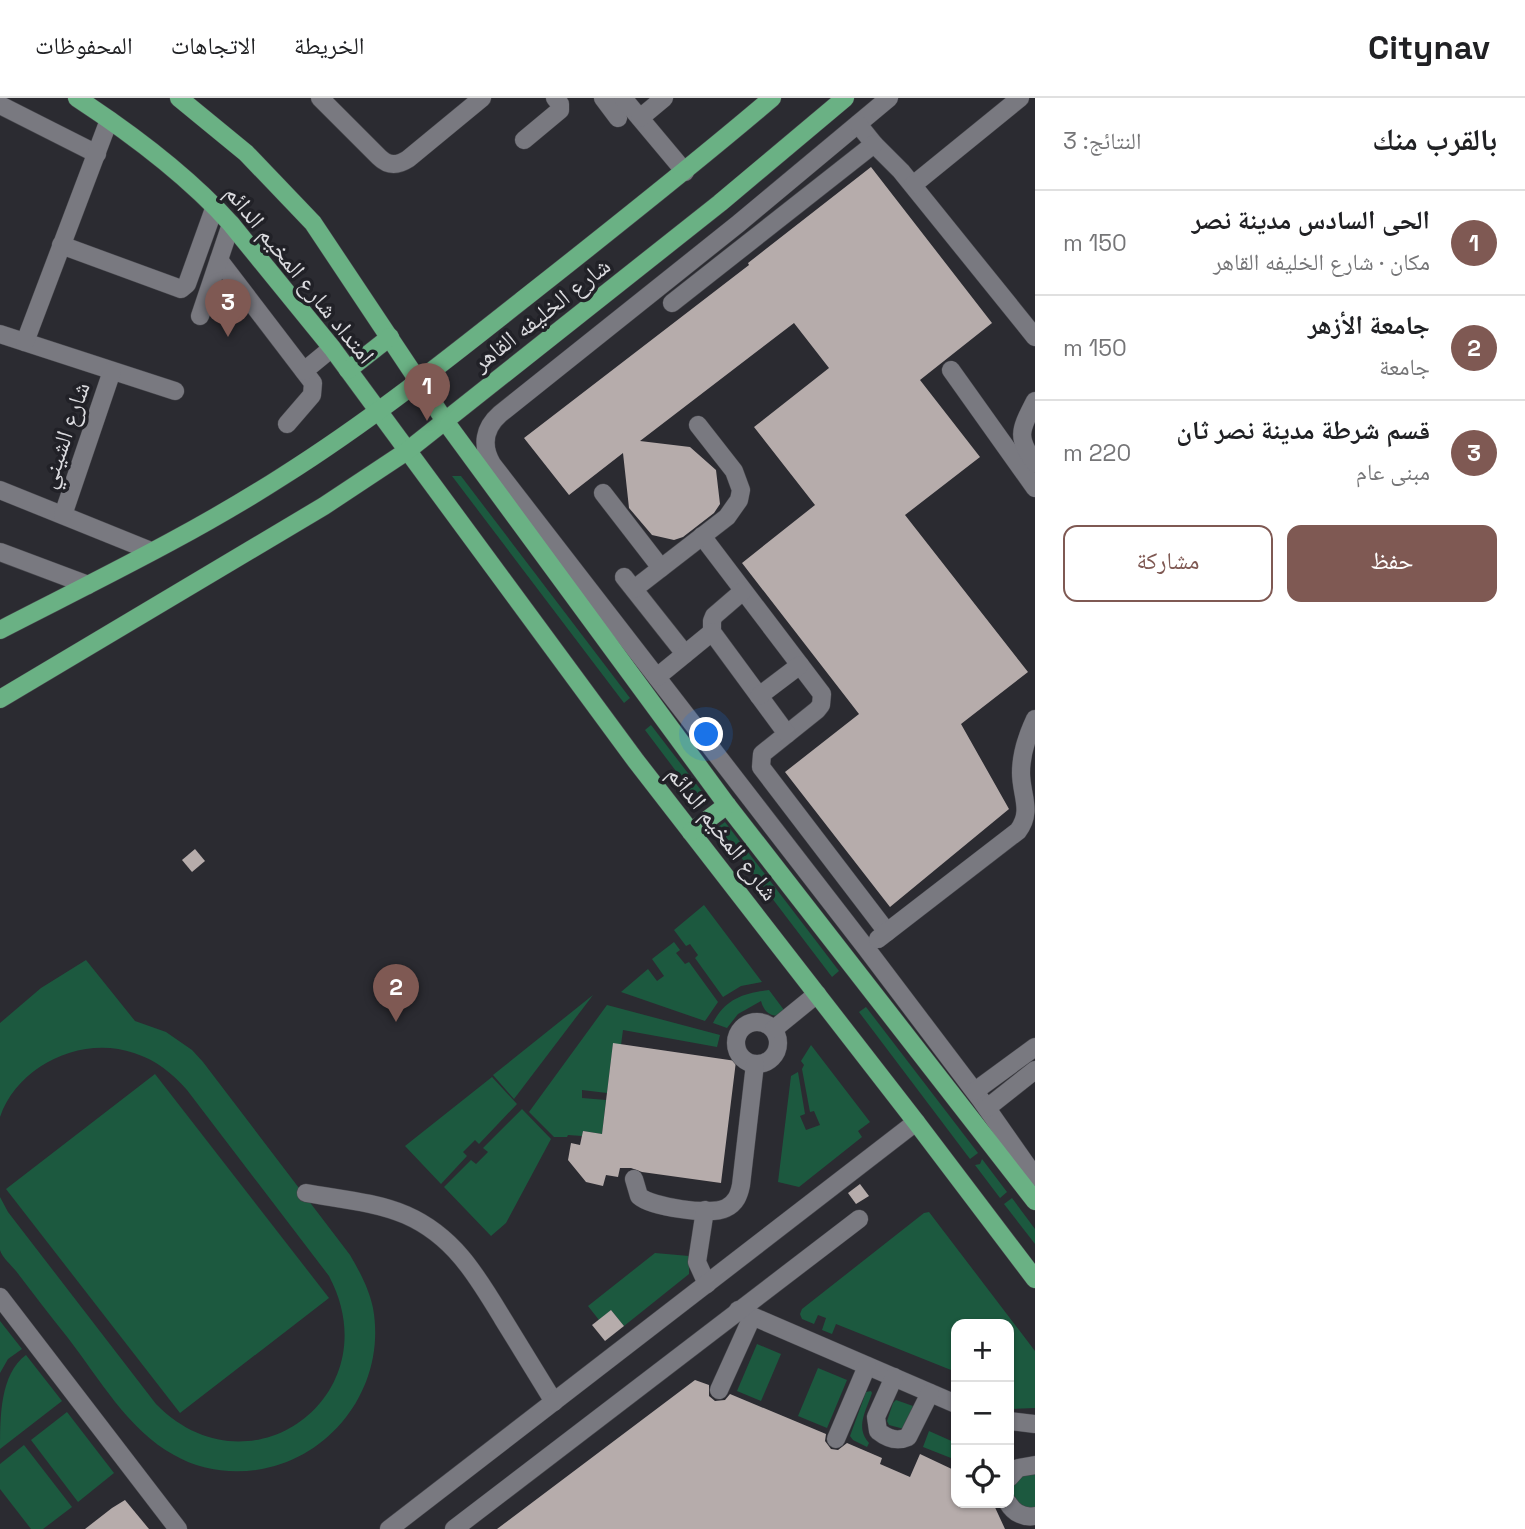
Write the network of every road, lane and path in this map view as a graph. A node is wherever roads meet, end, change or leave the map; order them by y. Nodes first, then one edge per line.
1 (77, 98) edge
2 (179, 98) edge
3 (320, 98) edge
4 (482, 98) edge
5 (555, 98) edge
6 (603, 98) edge
7 (623, 98) edge
8 (664, 98) edge
9 (772, 98) edge
10 (845, 98) edge
11 (889, 98) edge
12 (1020, 98) edge
13 (0, 105) edge
14 (618, 118) dead end
15 (640, 118) junction
16 (109, 120) junction
17 (858, 124) junction
18 (524, 140) dead end
19 (874, 144) junction
20 (97, 154) junction
21 (685, 172) junction
22 (913, 185) junction
23 (720, 203) junction
24 (215, 206) junction
25 (231, 224) junction
26 (738, 224) junction
27 (61, 245) junction
28 (219, 260) junction
29 (672, 303) dead end
30 (200, 316) dead end
31 (390, 337) junction
32 (1035, 337) edge
33 (1, 338) edge
34 (25, 342) junction
35 (332, 348) junction
36 (348, 370) junction
37 (951, 370) dead end
38 (112, 371) junction
39 (304, 371) junction
40 (418, 382) junction
41 (175, 391) dead end
42 (1035, 401) edge
43 (378, 412) junction
44 (445, 421) junction
45 (287, 424) dead end
46 (698, 425) dead end
47 (1016, 450) junction
48 (407, 451) junction
49 (1035, 463) edge
50 (1035, 488) edge
51 (0, 490) edge
52 (603, 493) dead end
53 (63, 515) junction
54 (702, 537) junction
55 (151, 551) junction
56 (0, 552) edge
57 (661, 568) junction
58 (88, 585) junction
59 (743, 591) junction
60 (0, 630) edge
61 (712, 632) junction
62 (685, 654) junction
63 (800, 665) junction
64 (657, 677) junction
65 (759, 696) junction
66 (1, 697) edge
67 (1035, 719) edge
68 (787, 734) junction
69 (766, 775) junction
70 (746, 791) junction
71 (727, 805) junction
72 (691, 832) junction
73 (887, 932) junction
74 (866, 948) junction
75 (817, 994) junction
76 (774, 1030) junction
77 (1035, 1046) edge
78 (755, 1064) junction
79 (1035, 1070) edge
80 (975, 1091) junction
81 (987, 1108) junction
82 (916, 1122) junction
83 (1035, 1177) edge
84 (634, 1179) dead end
85 (306, 1193) dead end
86 (1035, 1201) edge
87 (705, 1210) junction
88 (859, 1219) dead end
89 (1034, 1276) edge
90 (707, 1284) junction
91 (0, 1297) edge
92 (745, 1314) junction
93 (867, 1366) junction
94 (894, 1377) junction
95 (719, 1390) dead end
96 (930, 1393) junction
97 (554, 1402) junction
98 (951, 1402) edge
99 (1014, 1422) edge
100 (1035, 1424) edge
101 (835, 1439) dead end
102 (1035, 1465) edge
103 (1014, 1472) edge
104 (1012, 1508) edge
105 (1035, 1516) edge
106 (178, 1529) edge
107 (388, 1529) edge
108 (454, 1529) edge

1 - 16 main road, امتداد شارع المخيم الدائم
2 - 31 main road, امتداد شارع المخيم الدائم
3 - 4 street
5 - 18 street
6 - 14 street
7 - 15 street
8 - 15 street
9 - 21 main road, شارع الخليفه القاهر
10 - 23 main road, شارع الخليفه القاهر
11 - 17 street
12 - 22 street
13 - 20 street
15 - 21 street
16 - 20 street
16 - 24 main road, امتداد شارع المخيم الدائم
17 - 19 street
17 - 26 street
19 - 22 street
19 - 29 street
20 - 27 street
21 - 40 main road, شارع الخليفه القاهر
22 - 32 street
23 - 26 street
23 - 44 main road, شارع الخليفه القاهر
24 - 25 main road, امتداد شارع المخيم الدائم
24 - 27 street
25 - 28 street
25 - 35 main road, امتداد شارع المخيم الدائم
26 - 64 street
27 - 34 street
28 - 30 street
28 - 39 street
31 - 36 main road
31 - 40 main road, امتداد شارع المخيم الدائم
33 - 34 street, شارع الشيني
34 - 38 street, شارع الشيني
35 - 36 main road, امتداد شارع المخيم الدائم
35 - 39 street
36 - 43 main road, امتداد شارع المخيم الدائم
37 - 47 street
38 - 41 street, شارع الشيني
38 - 53 street, شارع الشيني
39 - 45 street
40 - 43 main road, شارع الخليفه القاهر
40 - 44 main road, شارع المخيم الدائم
42 - 47 street
43 - 48 main road, شارع المخيم الدائم
43 - 55 main road, شارع الخليفه القاهر
44 - 48 main road, شارع الخليفه القاهر
44 - 71 main road, شارع المخيم الدائم
46 - 54 street
47 - 49 street
47 - 50 street
48 - 66 main road, شارع الخليفه القاهر
48 - 72 main road, شارع المخيم الدائم
51 - 53 street
52 - 57 street
53 - 55 street
54 - 57 street
54 - 59 street
55 - 58 main road, شارع الخليفه القاهر
56 - 58 street
57 - 62 street
58 - 60 main road, شارع الخليفه القاهر
59 - 61 street
59 - 63 street
61 - 62 street
61 - 65 street
62 - 64 street
63 - 65 street
63 - 68 street
64 - 70 street
65 - 68 street
67 - 73 street
68 - 69 street
69 - 70 street
69 - 73 street
70 - 71 street
70 - 74 street
71 - 72 main road
71 - 86 main road, شارع المخيم الدائم
72 - 75 main road, شارع المخيم الدائم
73 - 74 street
74 - 80 street
75 - 76 street
75 - 82 main road, شارع المخيم الدائم
76 - 78 street
76 - 78 street
77 - 80 street
78 - 87 street
79 - 81 street
80 - 81 street
81 - 83 street
82 - 89 main road, شارع المخيم الدائم
82 - 90 street
84 - 87 street
85 - 97 street
87 - 90 street
88 - 92 street
90 - 97 street
91 - 106 street
92 - 93 street
92 - 95 street
92 - 108 street
93 - 94 street
93 - 101 street
94 - 96 street
94 - 96 street
96 - 98 street
97 - 107 street
99 - 100 street
102 - 103 street
104 - 105 street

